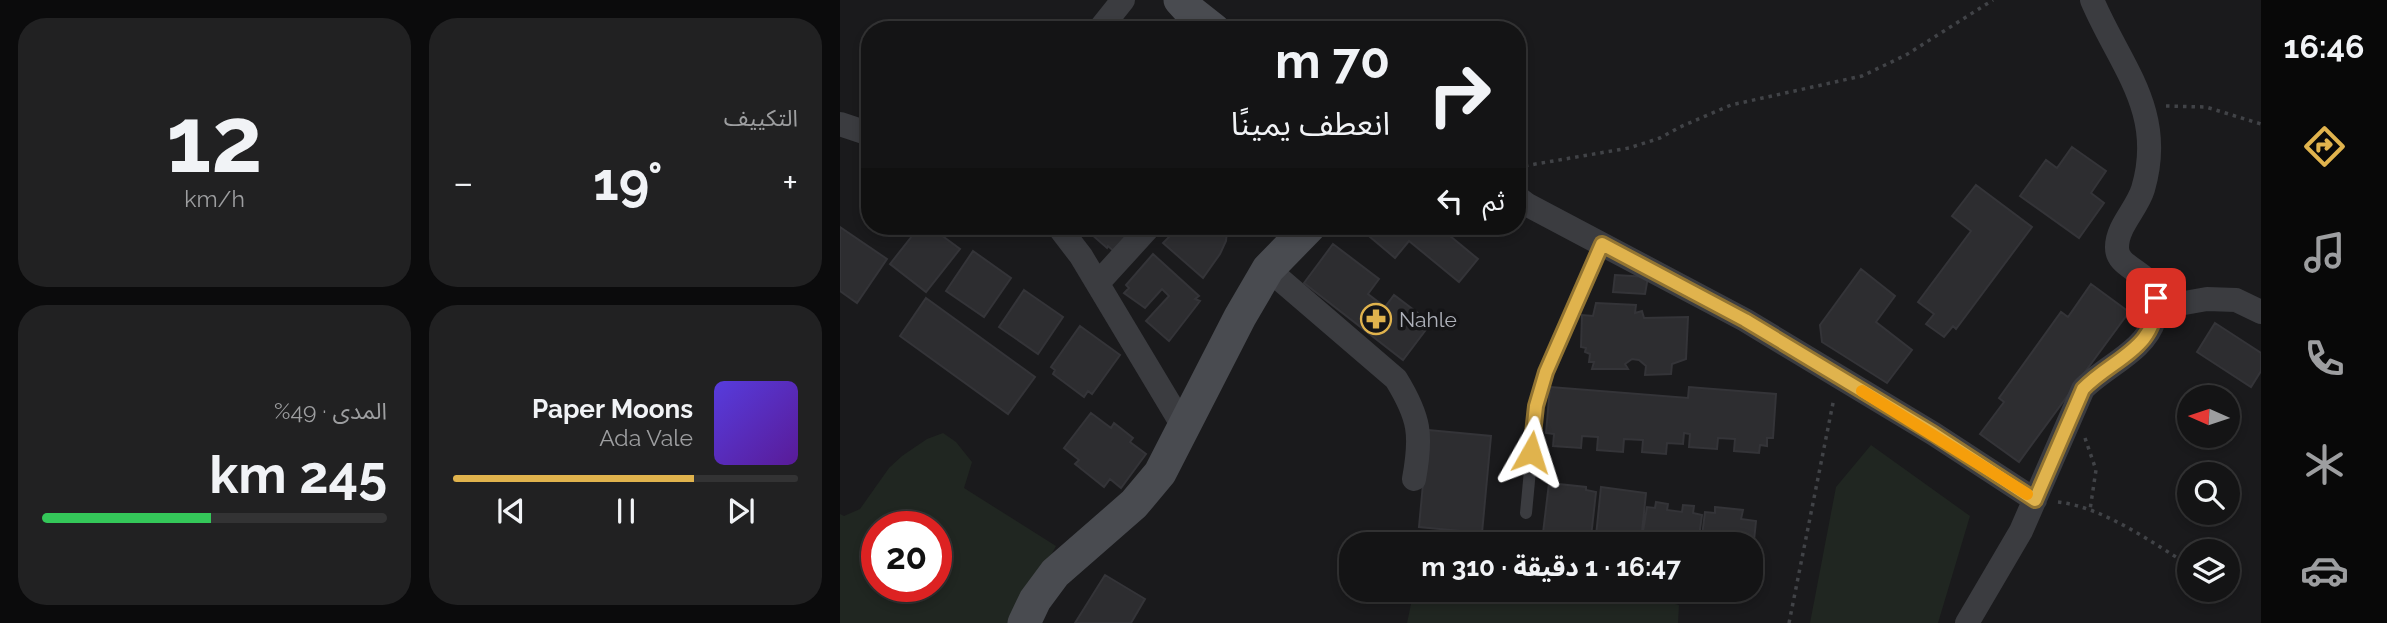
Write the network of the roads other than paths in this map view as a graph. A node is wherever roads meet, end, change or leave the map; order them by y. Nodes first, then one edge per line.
1 (1122, 0) edge
2 (1180, 0) edge
3 (2092, 0) edge
4 (1106, 21) edge
5 (1203, 21) edge
6 (840, 124) edge
7 (861, 131) edge
8 (1526, 202) edge
9 (1065, 235) edge
10 (1142, 235) edge
11 (1301, 235) edge
12 (1602, 244) junction
13 (1268, 269) junction
14 (1098, 283) junction
15 (2156, 308) junction
16 (2261, 312) edge
17 (1183, 426) junction
18 (1414, 480) dead end
19 (2035, 500) junction
20 (1526, 513) dead end
21 (1024, 623) edge
22 (1966, 623) edge

1 - 4 street
2 - 5 street
3 - 15 street
6 - 7 street
8 - 12 street
9 - 14 street
10 - 14 street
11 - 13 street
12 - 19 street
12 - 20 lane
13 - 17 street
13 - 18 street
14 - 17 street
15 - 16 street
15 - 19 street
17 - 21 street
19 - 22 street

